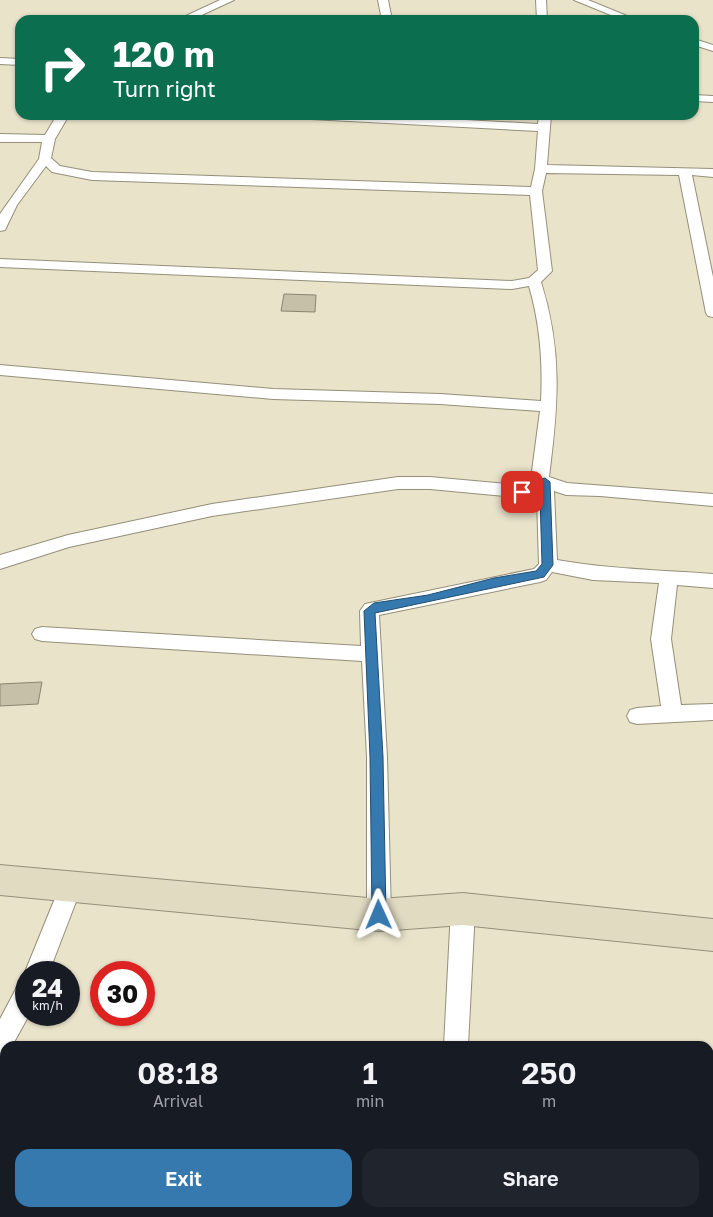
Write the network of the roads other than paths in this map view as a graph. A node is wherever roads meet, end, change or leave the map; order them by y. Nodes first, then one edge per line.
1 (229, 0) edge
2 (383, 0) edge
3 (541, 0) edge
4 (579, 0) edge
5 (606, 0) edge
6 (591, 5) junction
7 (194, 15) edge
8 (386, 15) edge
9 (542, 15) edge
10 (618, 15) edge
11 (699, 44) edge
12 (713, 48) edge
13 (0, 61) edge
14 (15, 62) edge
15 (699, 99) edge
16 (713, 100) edge
17 (60, 120) edge
18 (506, 120) edge
19 (545, 121) edge
20 (0, 138) edge
21 (49, 139) junction
22 (45, 159) junction
23 (541, 169) junction
24 (684, 171) junction
25 (713, 173) edge
26 (536, 191) junction
27 (0, 227) edge
28 (0, 263) edge
29 (534, 280) junction
30 (713, 313) edge
31 (0, 370) edge
32 (550, 406) junction
33 (541, 487) junction
34 (713, 500) edge
35 (0, 562) edge
36 (548, 565) junction
37 (669, 578) junction
38 (713, 581) edge
39 (42, 634) dead end
40 (370, 654) junction
41 (713, 712) edge
42 (672, 714) junction
43 (637, 716) dead end
44 (0, 880) edge
45 (71, 886) junction
46 (463, 909) junction
47 (379, 915) junction
48 (713, 935) edge
49 (41, 961) edge
50 (15, 1016) edge
51 (2, 1041) edge
52 (456, 1041) edge

1 - 7 street
2 - 8 street
3 - 9 street
4 - 6 street
5 - 6 street
6 - 10 street
11 - 12 street
13 - 14 street
15 - 16 street
17 - 21 street
18 - 19 street
19 - 23 street
20 - 21 street
21 - 22 street
22 - 26 street
22 - 27 street
23 - 24 street
23 - 26 street
24 - 25 street
24 - 30 street
26 - 29 street
28 - 29 street
29 - 32 street
31 - 32 street
32 - 33 street
33 - 34 street
33 - 35 street
33 - 36 street
36 - 37 street
36 - 40 street
37 - 38 street
37 - 42 street
39 - 40 street
40 - 47 street
41 - 42 street
42 - 43 street
44 - 45 main road
45 - 47 main road
45 - 49 street
46 - 47 main road
46 - 48 main road
46 - 52 street
50 - 51 street

